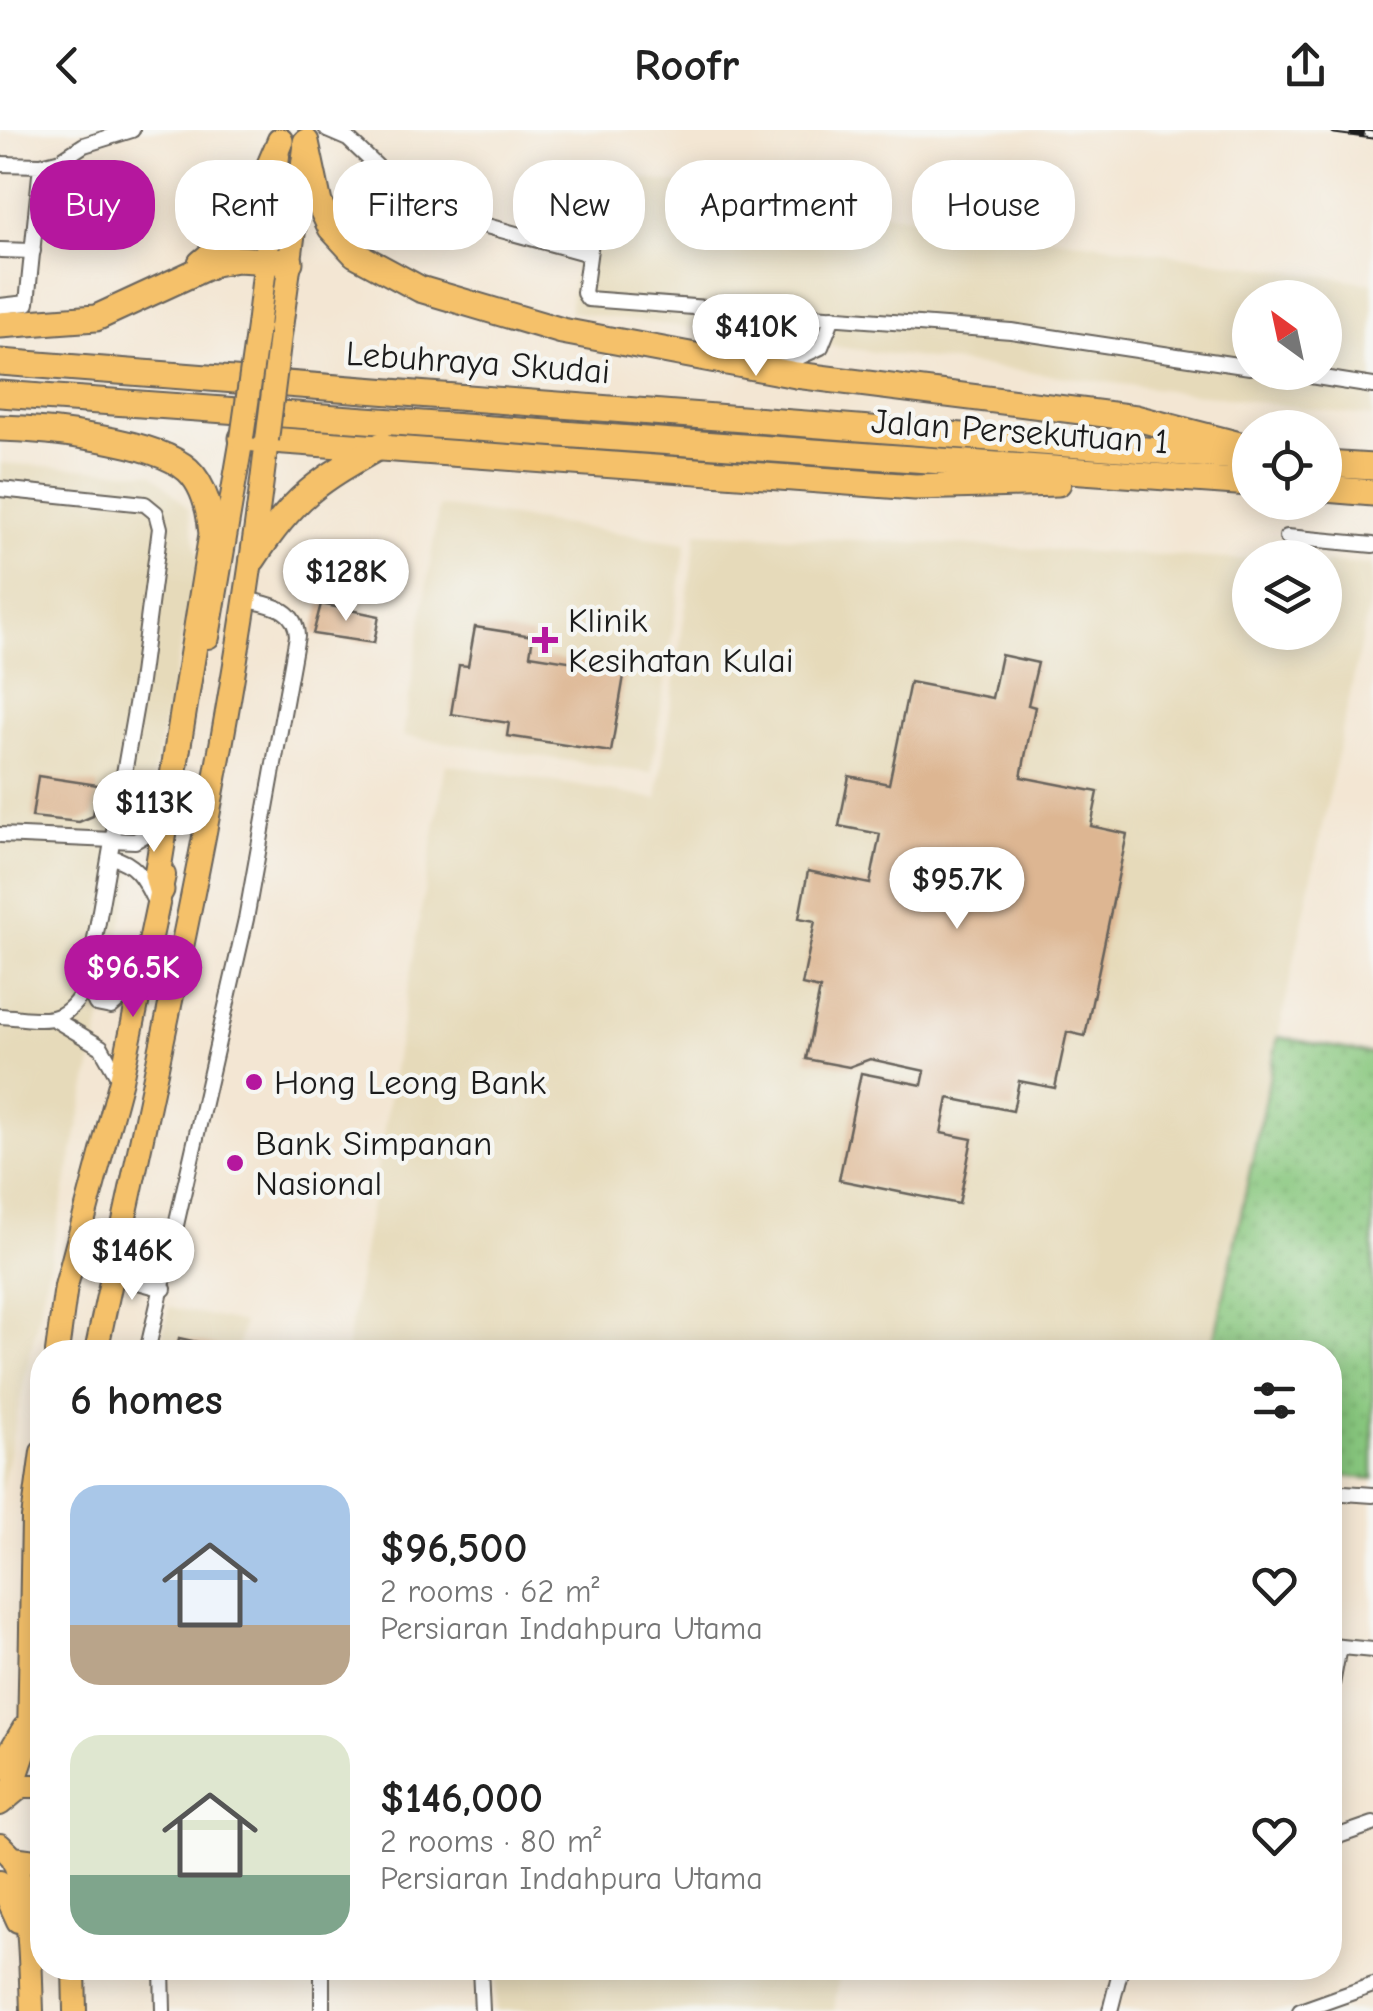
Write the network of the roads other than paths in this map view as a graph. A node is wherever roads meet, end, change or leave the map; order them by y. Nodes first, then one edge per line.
1 (132, 130) edge
2 (300, 135) edge
3 (61, 160) edge
4 (0, 164) edge
5 (30, 165) edge
6 (0, 250) edge
7 (30, 250) edge
8 (33, 250) edge
9 (590, 250) edge
10 (589, 254) junction
11 (277, 260) junction
12 (176, 281) junction
13 (0, 306) edge
14 (834, 317) junction
15 (0, 325) edge
16 (633, 343) junction
17 (0, 362) edge
18 (1232, 364) edge
19 (1342, 381) edge
20 (1373, 386) edge
21 (0, 394) edge
22 (0, 428) edge
23 (255, 439) junction
24 (1232, 443) edge
25 (382, 445) junction
26 (1232, 457) edge
27 (1342, 465) edge
28 (1373, 467) edge
29 (1198, 479) junction
30 (1232, 482) edge
31 (0, 490) edge
32 (1342, 490) edge
33 (1373, 493) edge
34 (1287, 536) dead end
35 (1373, 545) edge
36 (253, 558) junction
37 (245, 599) junction
38 (165, 815) junction
39 (0, 835) edge
40 (112, 850) junction
41 (160, 899) junction
42 (144, 978) junction
43 (86, 985) junction
44 (0, 1016) edge
45 (54, 1019) junction
46 (120, 1080) junction
47 (112, 1275) junction
48 (164, 1288) junction
49 (59, 1340) edge
50 (98, 1340) edge
51 (150, 1340) edge
52 (1342, 1493) edge
53 (1373, 1495) edge
54 (1342, 1647) edge
55 (1373, 1650) edge
56 (30, 1718) joint
57 (0, 1768) edge
58 (30, 1790) edge
59 (6, 1798) edge
60 (1373, 1824) edge
61 (1342, 1835) edge
62 (6, 1851) edge
63 (30, 1858) edge
64 (0, 1882) edge
65 (30, 1957) joint
66 (31, 1980) edge
67 (74, 1980) edge
68 (162, 1980) edge
69 (322, 1980) edge
70 (481, 1980) edge
71 (1118, 1980) edge
72 (1373, 1985) edge
73 (32, 2011) edge
74 (75, 2011) edge
75 (163, 2011) edge
76 (322, 2011) edge
77 (482, 2011) edge
78 (1110, 2011) edge
79 (1300, 2011) edge

1 - 3 street
2 - 10 street
2 - 11 main road
2 - 12 highway
2 - 16 highway
4 - 5 street
6 - 7 street
8 - 13 street
9 - 10 street
10 - 14 street
11 - 12 highway
11 - 23 main road, bridge
12 - 15 highway
14 - 16 street
14 - 18 street
16 - 24 highway
17 - 26 highway, Lebuhraya Skudai
19 - 20 street
21 - 29 highway, Jalan Persekutuan 1
22 - 38 highway
23 - 25 highway
23 - 36 main road
23 - 41 main road
25 - 29 highway
25 - 36 highway
27 - 28 highway
29 - 30 highway
31 - 40 street
32 - 33 highway
34 - 35 street
36 - 37 main road
37 - 47 main road
37 - 48 street
38 - 40 street
38 - 41 highway
39 - 40 street
40 - 41 street
40 - 43 street
41 - 42 main road
42 - 43 street
42 - 46 main road
43 - 45 street
44 - 45 street
45 - 46 street
46 - 49 main road
47 - 48 street
47 - 50 main road
48 - 51 street
52 - 53 street
54 - 55 street
56 - 57 main road
56 - 59 main road
58 - 59 main road
60 - 61 street
62 - 63 main road
62 - 65 main road
64 - 65 main road
66 - 73 main road
67 - 74 main road
68 - 75 street
69 - 76 street
70 - 77 street
71 - 78 street
72 - 79 street

